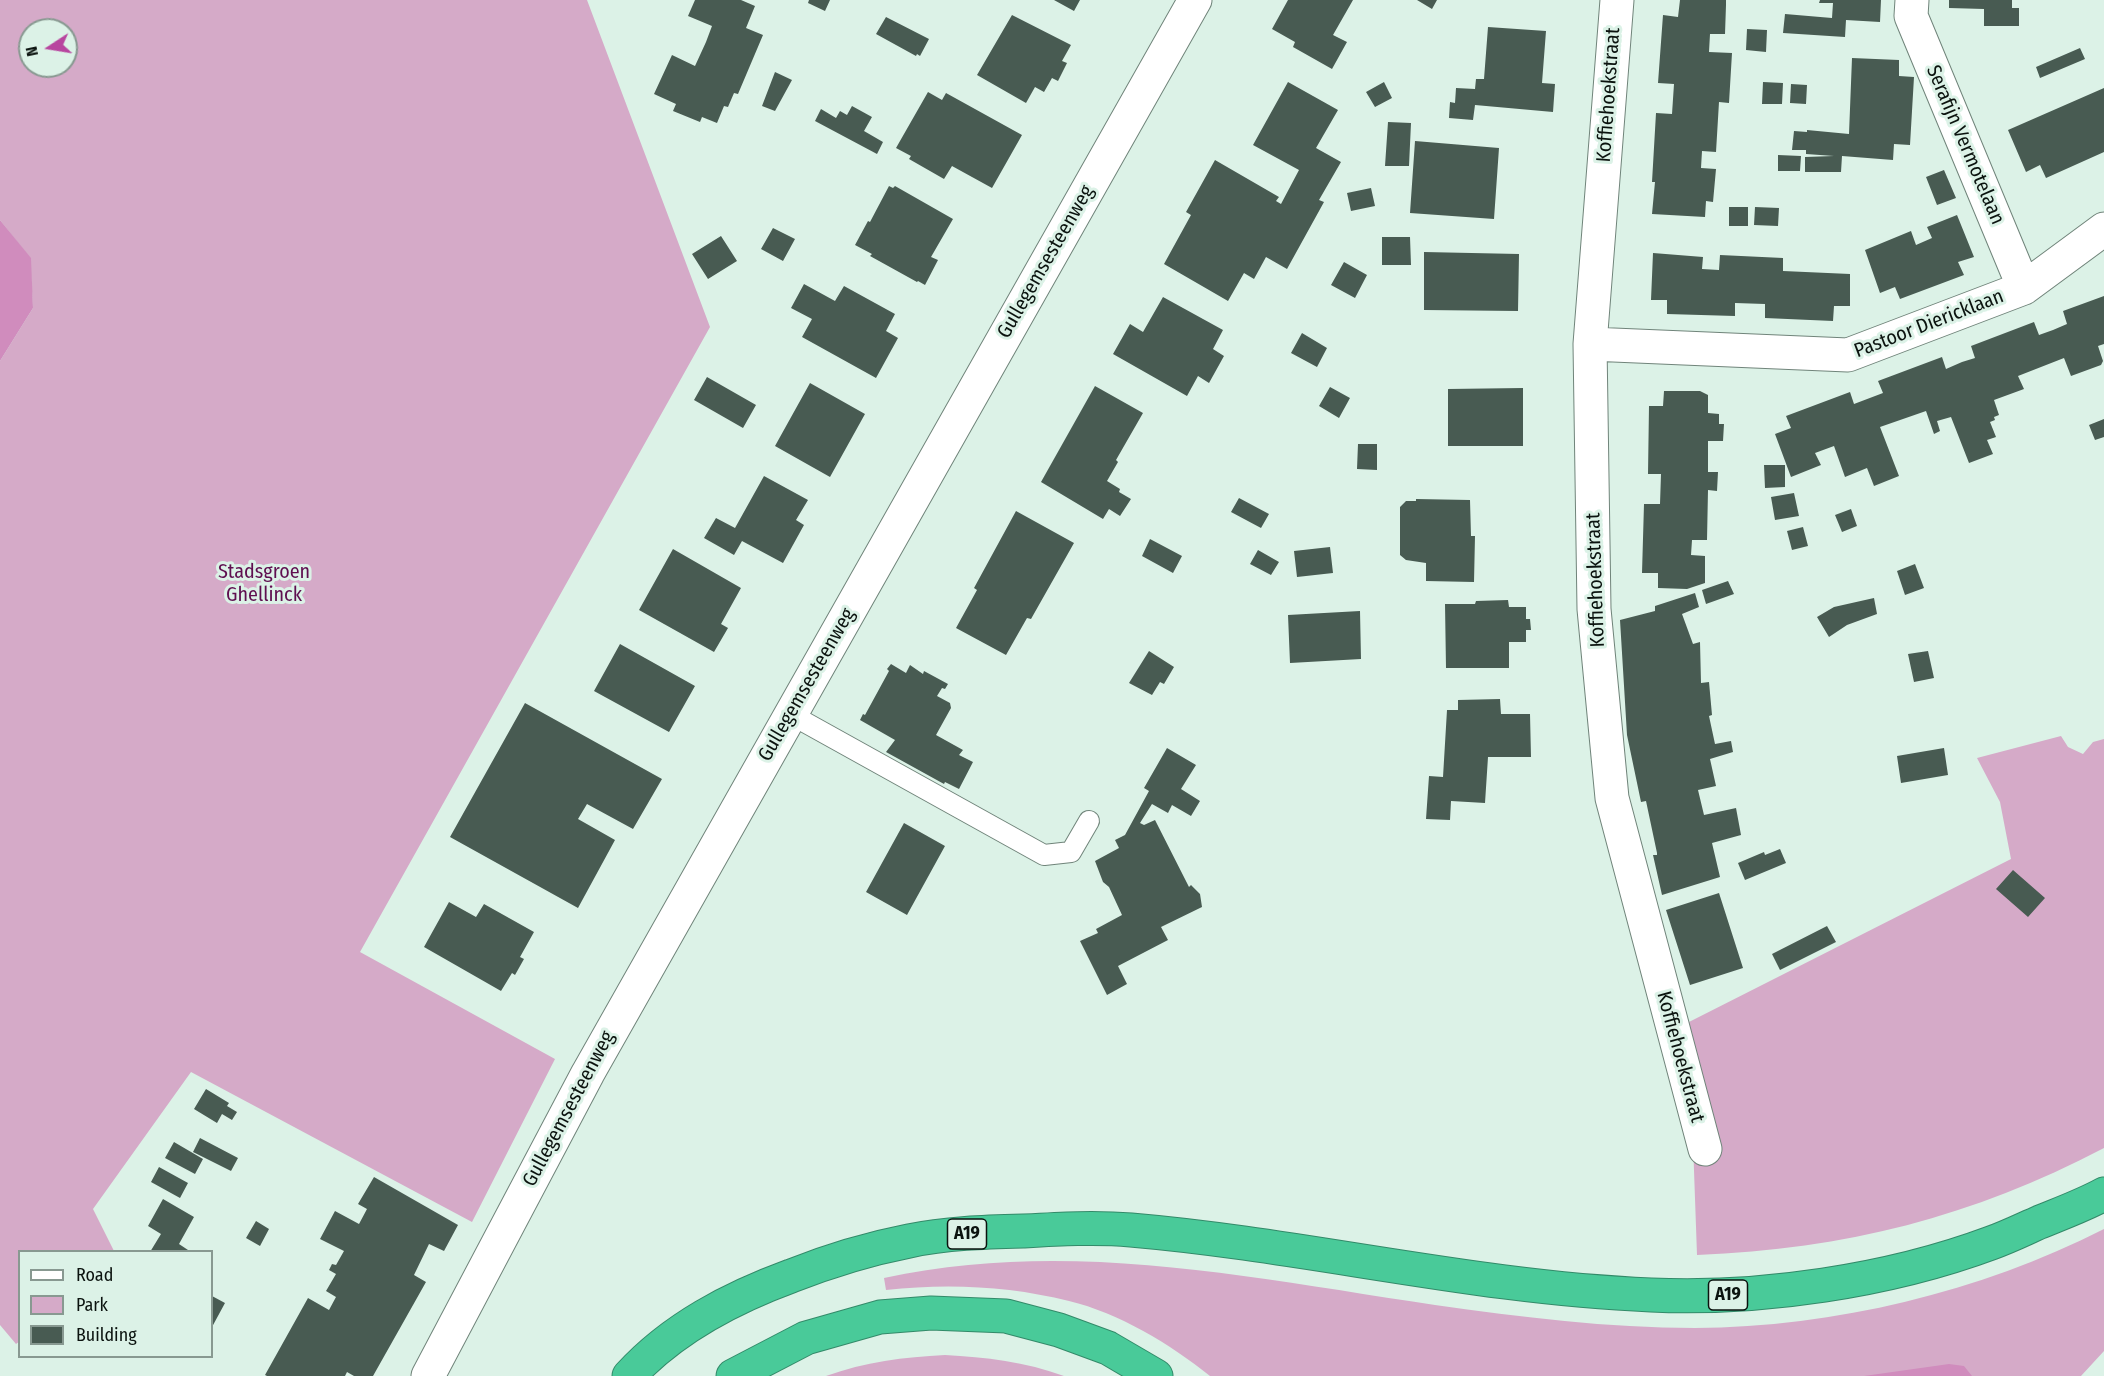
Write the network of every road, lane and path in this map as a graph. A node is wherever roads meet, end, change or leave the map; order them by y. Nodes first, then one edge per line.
1 (1195, 0) edge
2 (1617, 0) edge
3 (1912, 0) edge
4 (2104, 229) edge
5 (2024, 288) junction
6 (1590, 344) junction
7 (790, 714) junction
8 (1089, 821) dead end
9 (1705, 1149) dead end
10 (2104, 1194) edge
11 (428, 1376) edge
12 (629, 1376) edge
13 (733, 1376) edge
14 (1156, 1376) edge

1 - 7 street, Gullegemsesteenweg
2 - 6 street, Koffiehoekstraat
3 - 5 street, Serafijn Vermotelaan
4 - 5 street, Pastoor Diericklaan
5 - 6 street, Pastoor Diericklaan
6 - 9 street, Koffiehoekstraat
7 - 8 lane
7 - 11 street, Gullegemsesteenweg
10 - 12 highway, A19
13 - 14 highway

